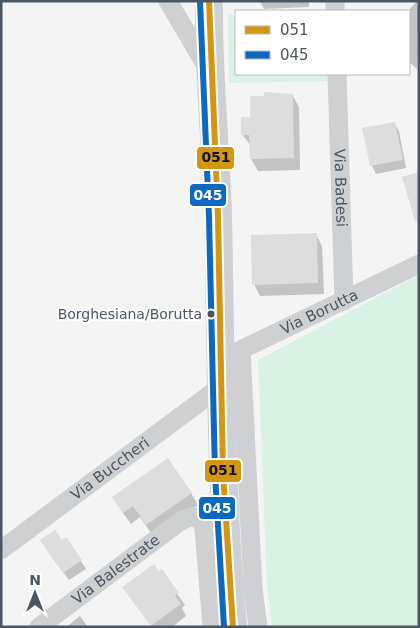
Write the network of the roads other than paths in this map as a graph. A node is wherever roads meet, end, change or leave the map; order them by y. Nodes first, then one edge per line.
1 (168, 1) edge
2 (209, 1) edge
3 (212, 75) junction
4 (337, 75) edge
5 (419, 264) edge
6 (344, 301) junction
7 (230, 355) junction
8 (220, 388) junction
9 (1, 550) edge
10 (39, 627) edge
11 (212, 627) edge
12 (233, 627) edge
13 (258, 627) edge

1 - 3 street
2 - 3 street
3 - 7 street
4 - 6 street, Via Badesi
5 - 6 street, Via Borutta
6 - 7 street, Via Borutta
7 - 8 street
7 - 13 street
8 - 9 street, Via Buccheri
8 - 12 street
10 - 11 street, Via Balestrate

